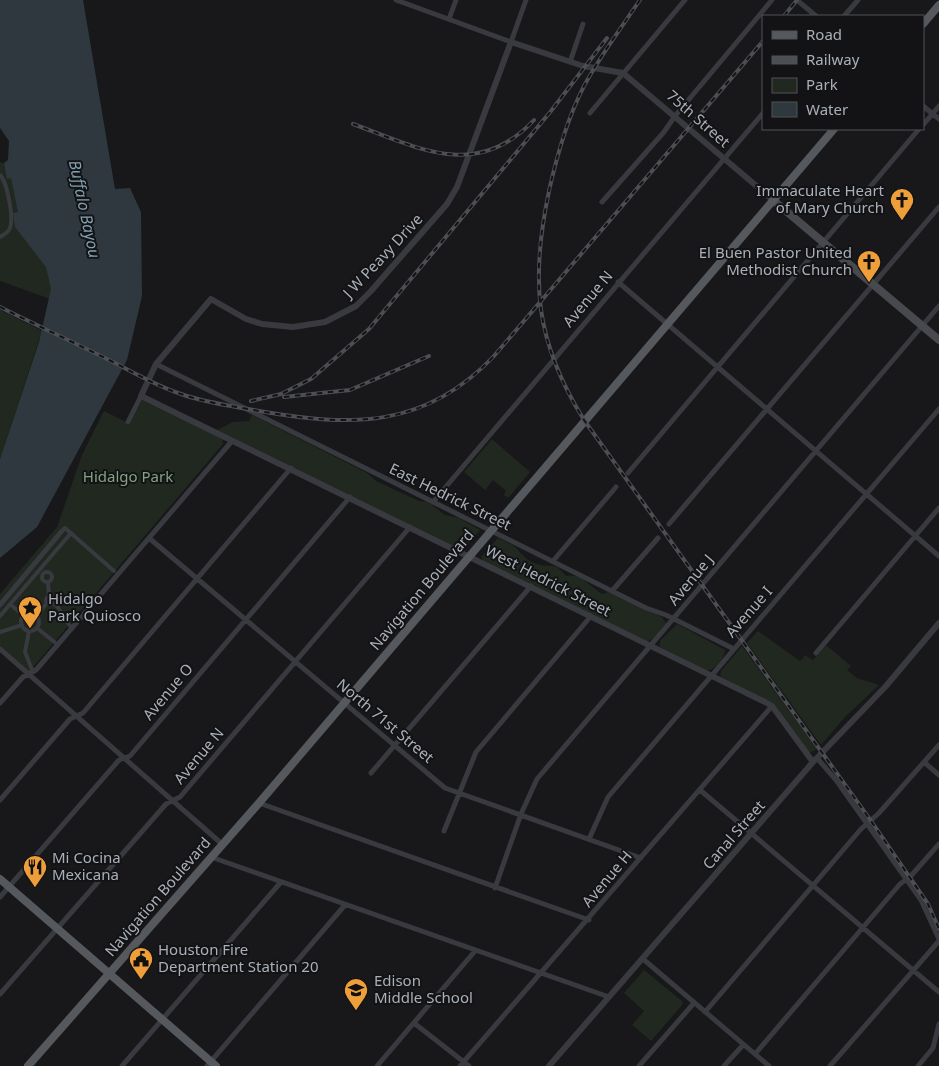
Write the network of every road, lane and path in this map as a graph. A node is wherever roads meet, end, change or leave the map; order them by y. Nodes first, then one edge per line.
1 (396, 0) edge
2 (456, 0) edge
3 (526, 0) edge
4 (685, 0) edge
5 (772, 0) edge
6 (796, 0) edge
7 (858, 0) edge
8 (939, 5) edge
9 (815, 15) edge
10 (845, 15) edge
11 (449, 19) junction
12 (924, 23) edge
13 (583, 24) dead end
14 (511, 42) junction
15 (570, 62) junction
16 (623, 73) junction
17 (939, 106) edge
18 (924, 107) edge
19 (590, 112) dead end
20 (932, 113) junction
21 (762, 114) edge
22 (675, 116) junction
23 (939, 119) edge
24 (924, 124) edge
25 (833, 130) edge
26 (918, 130) edge
27 (724, 159) junction
28 (0, 174) edge
29 (773, 200) junction
30 (602, 202) dead end
31 (939, 207) edge
32 (0, 237) edge
33 (823, 241) junction
34 (618, 282) junction
35 (873, 284) junction
36 (939, 306) edge
37 (666, 325) junction
38 (923, 325) junction
39 (939, 340) edge
40 (156, 364) junction
41 (716, 368) junction
42 (141, 396) junction
43 (766, 409) junction
44 (939, 409) edge
45 (128, 422) dead end
46 (232, 441) junction
47 (816, 453) junction
48 (291, 468) junction
49 (628, 472) dead end
50 (616, 487) dead end
51 (865, 495) junction
52 (350, 498) junction
53 (433, 502) junction
54 (939, 508) edge
55 (668, 524) dead end
56 (410, 527) junction
57 (490, 530) junction
58 (61, 532) joint
59 (70, 533) junction
60 (915, 536) junction
61 (149, 538) junction
62 (658, 538) dead end
63 (470, 555) junction
64 (939, 556) edge
65 (553, 561) junction
66 (114, 571) dead end
67 (198, 580) junction
68 (48, 582) dead end
69 (531, 586) junction
70 (612, 591) junction
71 (49, 602) junction
72 (10, 604) junction
73 (0, 605) edge
74 (0, 616) edge
75 (24, 616) junction
76 (36, 616) junction
77 (591, 616) junction
78 (674, 619) junction
79 (246, 620) junction
80 (939, 623) edge
81 (22, 625) junction
82 (37, 628) junction
83 (72, 629) junction
84 (29, 631) junction
85 (0, 632) edge
86 (58, 645) junction
87 (651, 646) junction
88 (0, 649) edge
89 (734, 649) junction
90 (816, 653) dead end
91 (296, 662) junction
92 (31, 673) junction
93 (712, 676) junction
94 (344, 703) junction
95 (0, 704) edge
96 (772, 706) junction
97 (76, 717) junction
98 (939, 745) edge
99 (395, 746) junction
100 (124, 758) junction
101 (815, 760) junction
102 (924, 762) junction
103 (371, 773) dead end
104 (939, 775) edge
105 (700, 790) junction
106 (459, 793) junction
107 (0, 800) edge
108 (173, 801) junction
109 (259, 803) junction
110 (521, 814) junction
111 (866, 824) junction
112 (444, 832) dead end
113 (752, 833) junction
114 (589, 839) junction
115 (222, 844) junction
116 (939, 844) edge
117 (210, 857) junction
118 (641, 858) junction
119 (0, 879) edge
120 (906, 880) junction
121 (281, 882) junction
122 (814, 885) junction
123 (9, 886) junction
124 (495, 888) junction
125 (0, 897) edge
126 (345, 905) junction
127 (589, 920) junction
128 (862, 927) junction
129 (58, 928) junction
130 (939, 940) edge
131 (475, 951) junction
132 (643, 959) junction
133 (913, 969) junction
134 (110, 972) junction
135 (542, 974) junction
136 (939, 992) edge
137 (0, 994) edge
138 (609, 997) junction
139 (694, 1002) junction
140 (705, 1012) junction
141 (162, 1019) junction
142 (414, 1022) junction
143 (939, 1024) edge
144 (743, 1045) junction
145 (755, 1054) junction
146 (211, 1064) edge
147 (462, 1064) edge
148 (28, 1066) edge
149 (122, 1066) edge
150 (377, 1066) edge
151 (469, 1066) edge
152 (549, 1066) edge
153 (639, 1066) edge
154 (724, 1066) edge
155 (769, 1066) edge
156 (830, 1066) edge
157 (918, 1066) edge

1 - 11 street, 75th Street
2 - 11 street
3 - 14 street, J W Peavy Drive
4 - 16 street
5 - 22 street
6 - 9 street
7 - 10 street
8 - 12 main road
11 - 14 street, 75th Street
13 - 15 street
14 - 15 street, 75th Street
14 - 40 street, J W Peavy Drive
15 - 16 street, 75th Street
16 - 19 street
16 - 22 street, 75th Street
17 - 20 street
18 - 20 street
20 - 23 street
20 - 24 street
21 - 27 street, Avenue N
22 - 27 street, 75th Street
22 - 30 street
25 - 29 main road, Navigation Boulevard
26 - 33 street
27 - 29 street, 75th Street
27 - 34 street, Avenue N
28 - 32 street
29 - 33 main road, 75th Street
29 - 37 main road, Navigation Boulevard
31 - 35 street
33 - 35 main road, 75th Street
33 - 41 street
34 - 37 street
34 - 53 street, Avenue N
35 - 38 main road, 75th Street
35 - 43 street
36 - 38 street, Avenue J
37 - 41 street
37 - 57 main road, Navigation Boulevard
38 - 39 main road, 75th Street
38 - 47 street, Avenue J
40 - 42 street, J W Peavy Drive
40 - 53 street, East Hedrick Street
41 - 43 street
41 - 49 street
42 - 45 street, J W Peavy Drive
42 - 46 street, West Hedrick Street
43 - 47 street
43 - 55 street
44 - 51 street, Avenue I
46 - 48 street, West Hedrick Street
46 - 61 street
47 - 51 street
47 - 78 street, Avenue J
48 - 52 street, West Hedrick Street
48 - 67 street
50 - 65 street
51 - 60 street
51 - 89 street, Avenue I
52 - 56 street, West Hedrick Street
52 - 79 street, Avenue O
53 - 57 street, East Hedrick Street
54 - 60 street
56 - 63 street, West Hedrick Street
56 - 91 street, Avenue N
57 - 63 main road, Navigation Boulevard
57 - 65 street, East Hedrick Street
58 - 59 street
58 - 73 street
59 - 66 street
59 - 72 street
60 - 64 street
60 - 90 street
61 - 67 street, North 71st Street
61 - 83 street
62 - 70 street
63 - 69 street, West Hedrick Street
63 - 94 main road, Navigation Boulevard
65 - 70 street, East Hedrick Street
67 - 79 street, North 71st Street
67 - 97 street
68 - 71 street
69 - 77 street, West Hedrick Street
69 - 99 street
70 - 78 street, East Hedrick Street
71 - 76 street
71 - 83 street
72 - 74 street
72 - 75 street
75 - 76 street
75 - 81 street
76 - 82 street
77 - 87 street, West Hedrick Street
77 - 106 street
78 - 87 street, Avenue J
78 - 89 street, East Hedrick Street
79 - 91 street, North 71st Street
79 - 100 street, Avenue O
80 - 101 street, Canal Street
81 - 84 street
81 - 85 street
82 - 84 street
82 - 86 street
83 - 86 street
84 - 92 street
86 - 92 street
87 - 93 street, West Hedrick Street
87 - 110 street, Avenue J
88 - 92 street
89 - 93 street, Avenue I
91 - 94 street, North 71st Street
91 - 108 street, Avenue N
92 - 95 street
92 - 97 street
93 - 96 street, West Hedrick Street
93 - 114 street, Avenue I
94 - 99 street, North 71st Street
94 - 109 main road, Navigation Boulevard
96 - 101 street, West Hedrick Street
96 - 105 street, Avenue H
97 - 100 street
97 - 107 street
98 - 102 street
99 - 103 street
99 - 106 street, North 71st Street
100 - 108 street
100 - 123 street, Avenue O
101 - 111 street, West Hedrick Street
101 - 113 street, Canal Street
102 - 104 street
102 - 111 street
105 - 113 street
105 - 118 street, Avenue H
106 - 110 street, North 71st Street
106 - 112 street
108 - 115 street
108 - 129 street, Avenue N
109 - 115 main road, Navigation Boulevard
109 - 124 street
110 - 114 street, North 71st Street
110 - 124 street, Avenue J
111 - 120 street, West Hedrick Street
111 - 122 street
113 - 122 street
113 - 132 street, Canal Street
114 - 118 street, North 71st Street
115 - 117 main road, Navigation Boulevard
116 - 120 street
117 - 121 street
117 - 134 main road, Navigation Boulevard
118 - 127 street, Avenue H
119 - 123 main road
120 - 128 street
120 - 130 street, West Hedrick Street
121 - 126 street
121 - 141 street
122 - 128 street
122 - 140 street
123 - 125 street, Avenue O
123 - 129 main road
124 - 127 street
126 - 131 street
126 - 146 street
127 - 135 street, Avenue H
128 - 133 street
128 - 145 street
129 - 134 main road
129 - 137 street, Avenue N
130 - 133 street
131 - 135 street
131 - 142 street
132 - 138 street, Canal Street
132 - 139 street
133 - 136 street
133 - 156 street
134 - 141 main road
134 - 148 main road, Navigation Boulevard
135 - 138 street
135 - 147 street, Avenue H
138 - 152 street, Canal Street
139 - 140 street
139 - 153 street
140 - 144 street
141 - 146 main road
141 - 149 street
142 - 147 street
142 - 150 street
143 - 157 street
144 - 145 street
144 - 154 street
145 - 155 street
147 - 151 street

